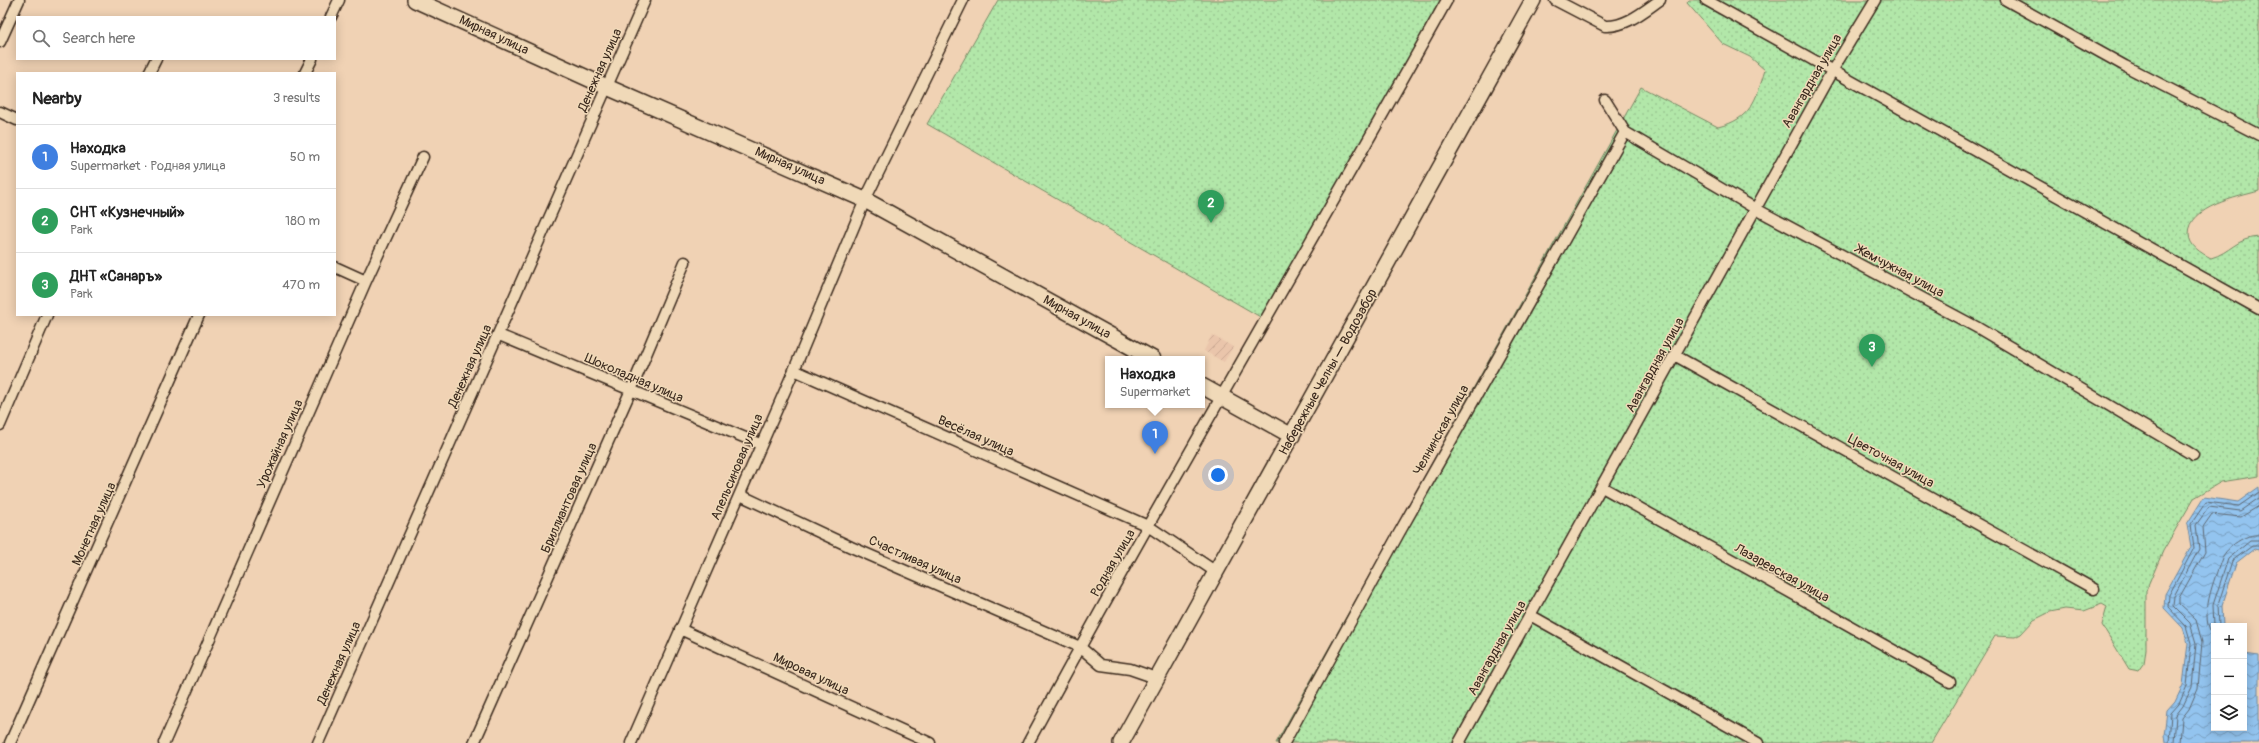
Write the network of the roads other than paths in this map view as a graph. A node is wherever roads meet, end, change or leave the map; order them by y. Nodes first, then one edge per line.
1 (19, 0) edge
2 (339, 0) edge
3 (415, 0) edge
4 (646, 0) edge
5 (963, 0) edge
6 (1447, 0) edge
7 (1534, 0) edge
8 (1556, 0) edge
9 (1660, 0) edge
10 (1706, 0) edge
11 (1875, 0) edge
12 (2006, 0) edge
13 (331, 16) edge
14 (0, 42) edge
15 (156, 60) edge
16 (312, 60) edge
17 (1832, 71) junction
18 (150, 72) edge
19 (306, 72) edge
20 (607, 87) junction
21 (1605, 100) dead end
22 (0, 112) edge
23 (16, 120) edge
24 (1625, 132) junction
25 (2259, 135) edge
26 (422, 157) dead end
27 (865, 200) junction
28 (1756, 209) junction
29 (685, 262) dead end
30 (336, 267) edge
31 (366, 282) junction
32 (2259, 309) edge
33 (47, 316) edge
34 (199, 316) edge
35 (499, 335) junction
36 (1148, 356) edge
37 (1676, 356) junction
38 (794, 370) junction
39 (1205, 388) edge
40 (631, 390) junction
41 (1220, 396) junction
42 (0, 425) edge
43 (1292, 436) junction
44 (760, 444) junction
45 (2193, 455) dead end
46 (1602, 487) junction
47 (740, 495) junction
48 (1148, 526) junction
49 (1216, 572) junction
50 (2094, 589) dead end
51 (1530, 615) junction
52 (680, 629) junction
53 (1080, 647) junction
54 (1156, 678) junction
55 (1950, 682) dead end
56 (10, 743) edge
57 (164, 743) edge
58 (318, 743) edge
59 (474, 743) edge
60 (631, 743) edge
61 (930, 743) edge
62 (1028, 743) edge
63 (1121, 743) edge
64 (1284, 743) edge
65 (1459, 743) edge
66 (1758, 743) edge

1 - 14 street
2 - 13 street
3 - 20 street, Мирная улица
4 - 20 street, Денежная улица
5 - 27 street, Апельсиновая улица
6 - 41 street, Родная улица
7 - 43 street, Набережные Челны — Водозабор
8 - 9 street
10 - 17 street
11 - 17 street, Авангардная улица
12 - 25 street
15 - 18 street
16 - 19 street
17 - 28 street, Авангардная улица
17 - 32 street
20 - 27 street, Мирная улица
20 - 35 street, Денежная улица
21 - 24 street, Жемчужная улица
22 - 23 street
24 - 28 street, Жемчужная улица
24 - 64 street, Челнинская улица
26 - 31 street, Урожайная улица
27 - 36 street, Мирная улица
27 - 38 street, Апельсиновая улица
28 - 37 street, Авангардная улица
28 - 45 street, Жемчужная улица
29 - 40 street, Бриллиантовая улица
30 - 31 street
31 - 57 street, Урожайная улица
33 - 42 street
34 - 56 street, Монетная улица
35 - 40 street, Шоколадная улица
35 - 58 street, Денежная улица
37 - 46 street, Авангардная улица
37 - 50 street, Цветочная улица
38 - 44 street, Апельсиновая улица
38 - 48 street, Весёлая улица
39 - 41 street
40 - 44 street, Шоколадная улица
40 - 59 street, Бриллиантовая улица
41 - 43 street
41 - 48 street, Родная улица
43 - 49 street, Набережные Челны — Водозабор
44 - 47 street, Апельсиновая улица
46 - 51 street, Авангардная улица
46 - 55 street, Лазаревская улица
47 - 52 street, Апельсиновая улица
47 - 53 street, Счастливая улица
48 - 49 street, Весёлая улица
48 - 53 street, Родная улица
49 - 54 street, Набережные Челны — Водозабор
51 - 65 street, Авангардная улица
51 - 66 street
52 - 60 street, Апельсиновая улица
52 - 61 street, Мировая улица
53 - 54 street, Счастливая улица
53 - 62 street, Родная улица
54 - 63 street, Набережные Челны — Водозабор

